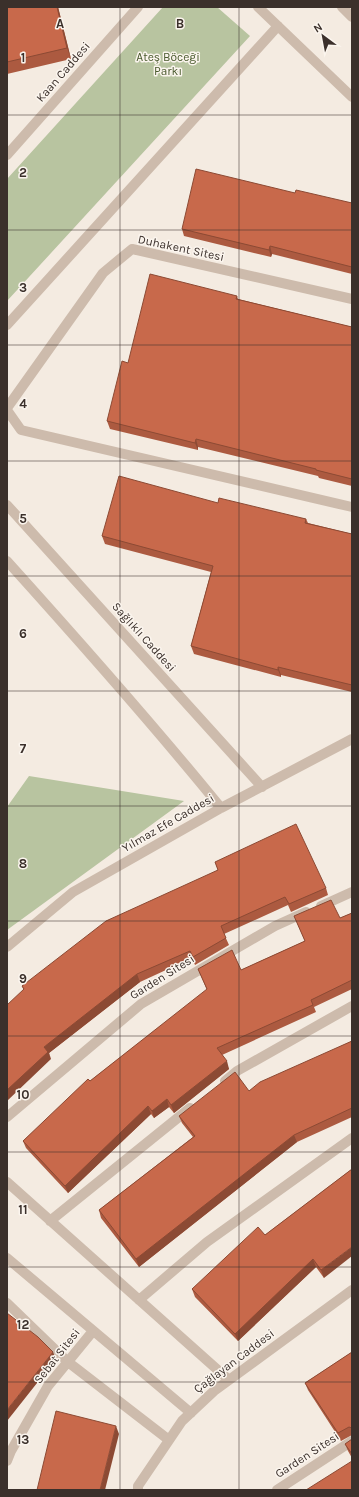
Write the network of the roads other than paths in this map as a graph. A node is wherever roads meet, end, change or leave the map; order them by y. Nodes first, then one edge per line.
1 (138, 7) edge
2 (258, 7) edge
3 (342, 7) edge
4 (352, 17) edge
5 (278, 26) junction
6 (352, 97) edge
7 (7, 155) edge
8 (352, 299) edge
9 (7, 325) edge
10 (7, 409) edge
11 (7, 505) edge
12 (352, 507) edge
13 (7, 561) edge
14 (351, 742) edge
15 (262, 787) junction
16 (221, 808) junction
17 (352, 892) edge
18 (7, 947) edge
19 (352, 1006) edge
20 (218, 1086) edge
21 (200, 1100) edge
22 (7, 1117) edge
23 (352, 1138) edge
24 (7, 1182) edge
25 (50, 1221) junction
26 (9, 1264) edge
27 (352, 1290) edge
28 (139, 1300) junction
29 (7, 1303) edge
30 (93, 1331) junction
31 (68, 1362) junction
32 (229, 1380) junction
33 (190, 1413) junction
34 (168, 1440) junction
35 (352, 1441) edge
36 (7, 1461) edge
37 (138, 1490) edge
38 (277, 1490) edge

1 - 7 street, Kaan Caddesi
2 - 5 street
3 - 4 street
5 - 6 street
5 - 9 street
8 - 10 street, Duhakent Sitesi
10 - 12 street, Duhakent Sitesi
11 - 15 street, Sağlıklı Caddesi
13 - 16 street
14 - 15 street, Yılmaz Efe Caddesi
15 - 16 street, Yılmaz Efe Caddesi
16 - 18 street, Yılmaz Efe Caddesi
17 - 22 street, Garden Sitesi
19 - 20 street
21 - 25 street
23 - 28 street
24 - 25 street
25 - 28 street
26 - 30 street
27 - 32 street, Çağlayan Caddesi
28 - 32 street
29 - 31 street
30 - 31 street, Sebat Sitesi
30 - 33 street
31 - 34 street
31 - 36 street, Sebat Sitesi
32 - 33 street, Çağlayan Caddesi
33 - 34 street, Çağlayan Caddesi
34 - 37 street, Çağlayan Caddesi
35 - 38 street, Garden Sitesi

